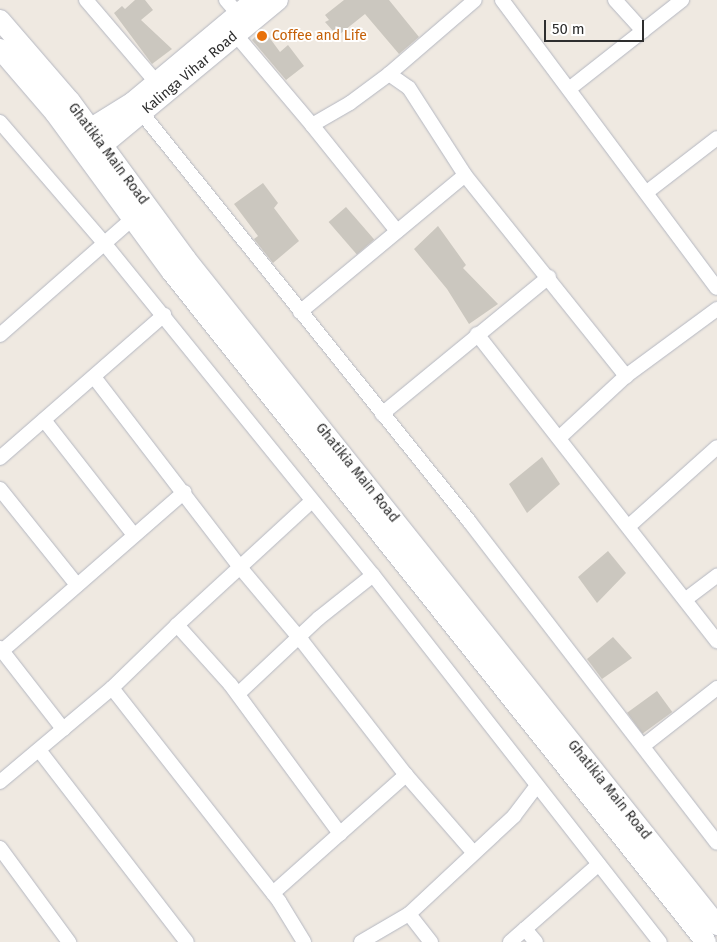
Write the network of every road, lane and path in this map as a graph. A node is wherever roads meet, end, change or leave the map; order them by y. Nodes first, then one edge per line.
1 (86, 0) edge
2 (255, 0) edge
3 (278, 0) edge
4 (475, 0) edge
5 (502, 0) edge
6 (616, 0) edge
7 (682, 0) edge
8 (232, 7) edge
9 (0, 20) edge
10 (643, 31) junction
11 (236, 35) junction
12 (0, 49) edge
13 (389, 74) junction
14 (156, 82) junction
15 (569, 89) junction
16 (137, 108) junction
17 (0, 122) edge
18 (312, 125) junction
19 (82, 134) junction
20 (717, 138) edge
21 (95, 151) junction
22 (465, 175) junction
23 (647, 192) junction
24 (140, 213) junction
25 (397, 231) junction
26 (104, 243) junction
27 (549, 277) junction
28 (717, 288) edge
29 (717, 309) edge
30 (300, 312) junction
31 (164, 315) junction
32 (478, 334) junction
33 (0, 335) edge
34 (626, 376) junction
35 (94, 377) junction
36 (382, 414) junction
37 (44, 420) junction
38 (559, 438) junction
39 (717, 447) edge
40 (0, 458) edge
41 (0, 489) edge
42 (184, 492) junction
43 (312, 501) junction
44 (629, 526) junction
45 (134, 535) junction
46 (239, 566) junction
47 (372, 575) junction
48 (717, 576) edge
49 (77, 585) junction
50 (686, 599) junction
51 (177, 626) junction
52 (300, 638) junction
53 (717, 641) edge
54 (1, 650) edge
55 (112, 688) junction
56 (717, 688) edge
57 (238, 694) junction
58 (63, 729) junction
59 (643, 746) junction
60 (39, 750) junction
61 (406, 775) junction
62 (0, 782) edge
63 (537, 786) junction
64 (340, 834) junction
65 (717, 843) edge
66 (0, 848) edge
67 (474, 852) junction
68 (599, 864) junction
69 (273, 894) junction
70 (409, 914) junction
71 (717, 925) edge
72 (525, 929) junction
73 (69, 942) edge
74 (186, 942) edge
75 (304, 942) edge
76 (361, 942) edge
77 (431, 942) edge
78 (510, 942) edge
79 (536, 942) edge
80 (660, 942) edge
81 (706, 942) edge

1 - 14 street
2 - 8 street, Kalinga Vihar Road
3 - 11 street, Kalinga Vihar Road
4 - 13 street
5 - 15 street
6 - 10 street
7 - 10 street
8 - 14 street, Kalinga Vihar Road
9 - 19 street, Ghatikia Main Road
10 - 15 street
11 - 16 street, Kalinga Vihar Road
11 - 18 street
12 - 19 street, Ghatikia Main Road
13 - 18 street
13 - 22 street
14 - 16 street, Kalinga Vihar Road
15 - 23 street
16 - 19 street, Kalinga Vihar Road
16 - 21 street, Kalinga Vihar Road
16 - 30 street
17 - 26 street
18 - 25 street
19 - 21 street, Ghatikia Main Road
20 - 23 street
21 - 24 street, Ghatikia Main Road
22 - 25 street
22 - 27 street
23 - 28 street
24 - 26 street
24 - 71 street, Ghatikia Main Road
24 - 81 street, Ghatikia Main Road
25 - 30 street
26 - 31 street
26 - 33 street
27 - 32 street
27 - 34 street
29 - 34 street
30 - 36 street
31 - 35 street
31 - 43 street
32 - 36 street
32 - 38 street
34 - 38 street
35 - 37 street
35 - 42 street
36 - 59 street
37 - 40 street
37 - 45 street
38 - 44 street
39 - 44 street
41 - 49 street
42 - 45 street
42 - 46 street
43 - 46 street
43 - 47 street
44 - 50 street
45 - 49 street
46 - 51 street
46 - 52 street
47 - 52 street
47 - 63 street
48 - 50 street
49 - 54 street
50 - 53 street
51 - 55 street
51 - 57 street
52 - 57 street
52 - 61 street
54 - 58 street
55 - 58 street
55 - 69 street
56 - 59 street
57 - 64 street
58 - 60 street
59 - 65 street
60 - 62 street
60 - 74 street
61 - 64 street
61 - 67 street
63 - 67 street
63 - 68 street
64 - 69 street
66 - 73 street
67 - 70 street
68 - 72 street
68 - 80 street
69 - 75 street
70 - 76 street
70 - 77 street
72 - 78 street
72 - 79 street

